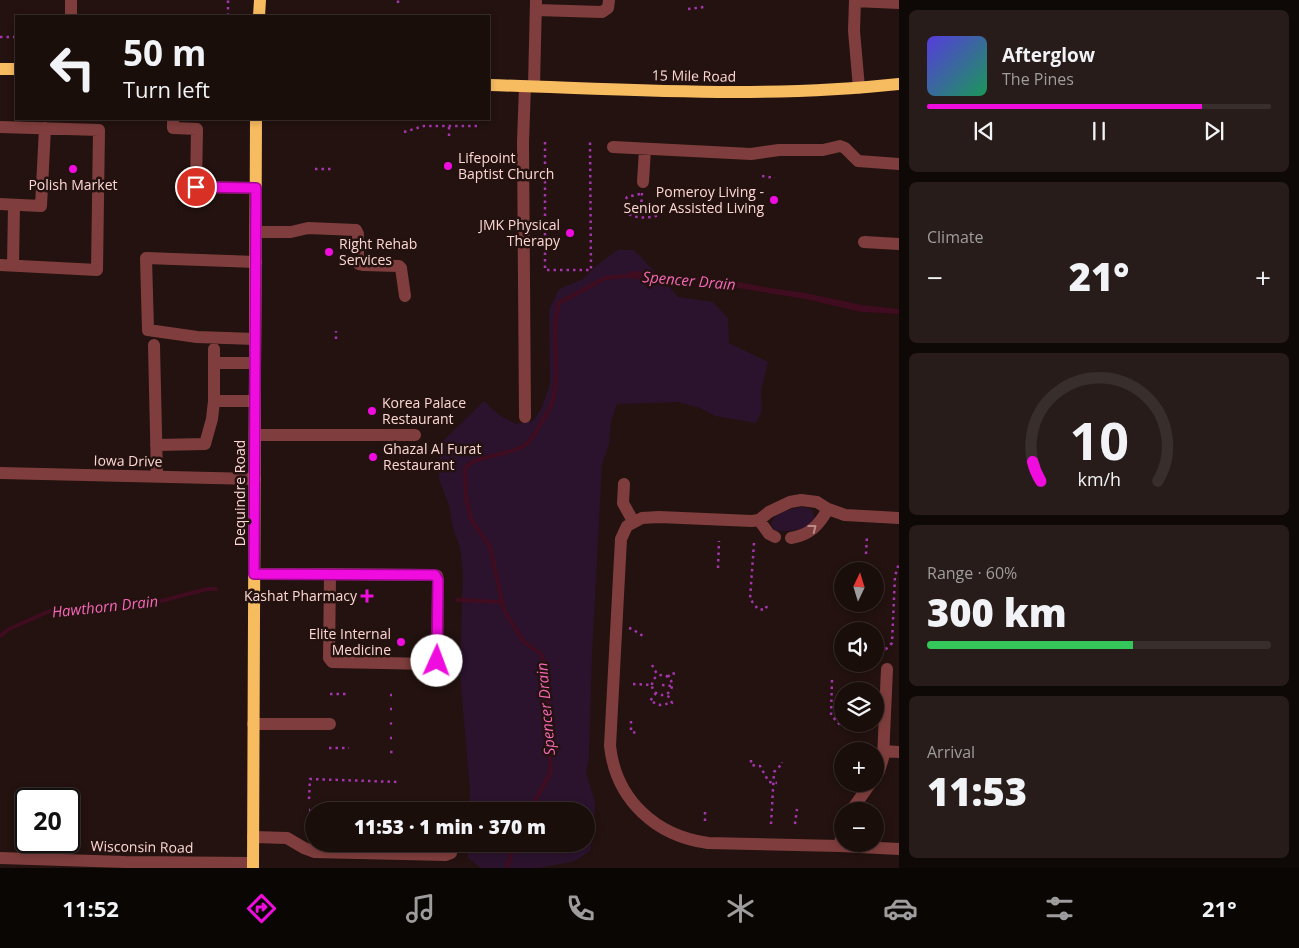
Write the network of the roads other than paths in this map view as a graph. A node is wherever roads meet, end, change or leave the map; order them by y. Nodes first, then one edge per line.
1 (71, 0) edge
2 (260, 0) edge
3 (609, 0) edge
4 (856, 1) edge
5 (899, 3) edge
6 (536, 5) edge
7 (71, 15) edge
8 (259, 15) edge
9 (0, 69) edge
10 (15, 69) edge
11 (899, 84) edge
12 (490, 85) edge
13 (529, 86) junction
14 (858, 88) junction
15 (173, 120) edge
16 (256, 120) edge
17 (17, 123) edge
18 (0, 126) edge
19 (45, 128) junction
20 (613, 147) dead end
21 (645, 149) junction
22 (899, 164) edge
23 (256, 188) junction
24 (643, 188) road end
25 (0, 204) edge
26 (14, 205) junction
27 (256, 232) junction
28 (864, 242) dead end
29 (899, 244) edge
30 (256, 262) junction
31 (6, 265) edge
32 (405, 296) dead end
33 (255, 339) junction
34 (154, 344) dead end
35 (214, 349) dead end
36 (214, 363) junction
37 (255, 363) junction
38 (214, 401) junction
39 (255, 401) junction
40 (525, 417) dead end
41 (255, 435) junction
42 (415, 435) dead end
43 (156, 445) junction
44 (0, 473) edge
45 (157, 477) junction
46 (255, 479) junction
47 (624, 484) dead end
48 (828, 509) junction
49 (899, 518) edge
50 (759, 520) junction
51 (633, 521) junction
52 (775, 537) dead end
53 (791, 538) dead end
54 (254, 574) junction
55 (330, 574) junction
56 (887, 669) dead end
57 (253, 724) junction
58 (330, 724) dead end
59 (883, 742) edge
60 (884, 751) edge
61 (899, 752) edge
62 (253, 837) junction
63 (834, 846) edge
64 (884, 848) edge
65 (899, 849) edge
66 (451, 853) dead end
67 (0, 858) edge
68 (253, 865) edge

1 - 7 street
2 - 8 main road
3 - 6 street
4 - 5 street
4 - 14 street
6 - 13 street
9 - 10 main road
11 - 14 main road, 15 Mile Road
12 - 13 main road, 15 Mile Road
13 - 14 main road, 15 Mile Road
13 - 40 street
15 - 23 street
16 - 23 main road, Dequindre Road
17 - 18 street
17 - 19 street
19 - 26 street
19 - 31 street
20 - 21 street
21 - 22 street
21 - 24 street
23 - 27 main road, Dequindre Road
25 - 26 street
26 - 31 street
27 - 30 main road, Dequindre Road
27 - 32 street
28 - 29 street
30 - 33 main road, Dequindre Road
30 - 33 street
33 - 37 main road, Dequindre Road
34 - 43 street
35 - 36 street
36 - 37 street
36 - 38 street
37 - 39 main road, Dequindre Road
38 - 39 street
38 - 43 street
39 - 41 main road, Dequindre Road
41 - 42 street
41 - 46 main road, Dequindre Road
43 - 45 street
44 - 45 street, Iowa Drive
45 - 46 street, Iowa Drive
46 - 54 main road, Dequindre Road
47 - 51 street
48 - 49 street
48 - 50 street
53 -> 48 street
50 - 51 street
50 - 52 street
51 - 63 street
54 - 55 street
54 - 57 main road, Dequindre Road
55 - 55 street
56 - 59 street
57 - 58 street
57 - 62 main road, Dequindre Road
60 - 61 street
62 - 66 street
62 - 68 main road, Dequindre Road
64 - 65 street
67 - 68 street, Wisconsin Road

